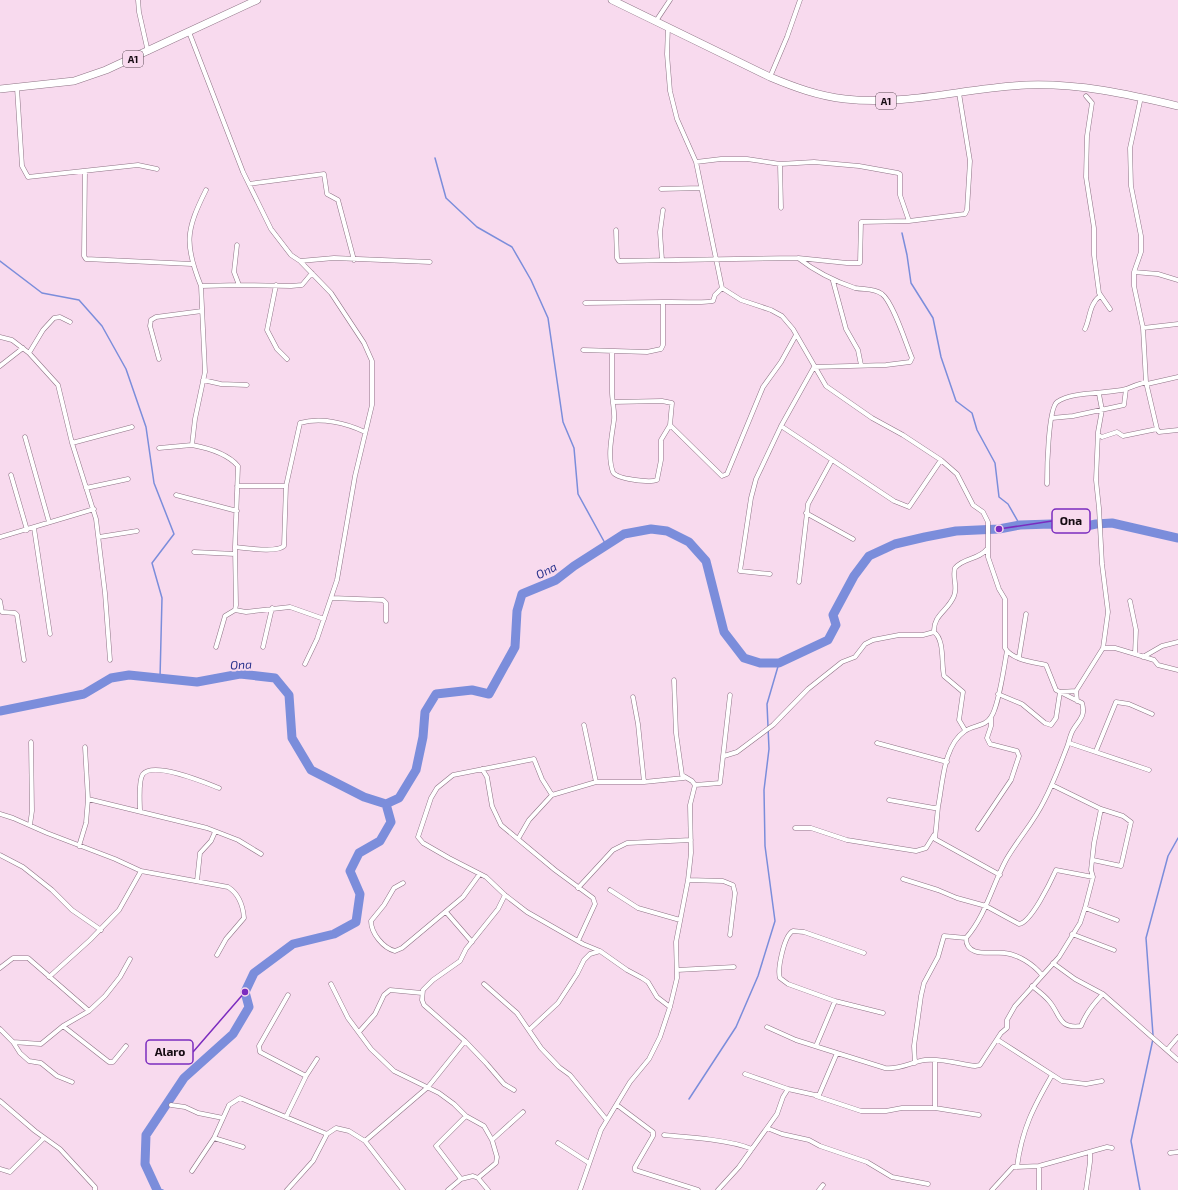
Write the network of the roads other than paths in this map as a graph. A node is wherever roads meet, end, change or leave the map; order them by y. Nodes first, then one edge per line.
1 (138, 0) edge
2 (257, 0) edge
3 (612, 0) edge
4 (670, 0) edge
5 (800, 0) edge
6 (656, 21) junction
7 (668, 27) junction
8 (189, 32) junction
9 (148, 52) junction
10 (770, 77) junction
11 (17, 88) junction
12 (0, 89) edge
13 (958, 93) junction
14 (1086, 96) dead end
15 (1141, 97) junction
16 (1178, 106) edge
17 (696, 162) junction
18 (780, 164) junction
19 (156, 169) dead end
20 (85, 171) junction
21 (249, 184) junction
22 (701, 188) junction
23 (661, 189) dead end
24 (206, 190) dead end
25 (781, 208) dead end
26 (663, 210) dead end
27 (909, 221) junction
28 (616, 230) dead end
29 (237, 245) dead end
30 (798, 258) junction
31 (354, 260) junction
32 (662, 260) junction
33 (717, 260) junction
34 (300, 261) junction
35 (430, 262) dead end
36 (192, 264) junction
37 (1134, 272) junction
38 (312, 273) junction
39 (1178, 280) edge
40 (833, 281) junction
41 (239, 284) junction
42 (276, 285) junction
43 (201, 286) junction
44 (722, 288) junction
45 (1100, 296) junction
46 (663, 302) junction
47 (586, 303) dead end
48 (1110, 309) dead end
49 (202, 311) junction
50 (70, 322) dead end
51 (1178, 324) edge
52 (1143, 328) junction
53 (1085, 330) dead end
54 (796, 335) junction
55 (0, 337) edge
56 (22, 348) junction
57 (583, 350) dead end
58 (612, 352) junction
59 (29, 353) junction
60 (159, 359) dead end
61 (287, 359) dead end
62 (861, 365) junction
63 (0, 366) edge
64 (814, 367) junction
65 (1178, 377) edge
66 (203, 380) junction
67 (1146, 383) junction
68 (247, 385) dead end
69 (1126, 388) junction
70 (1100, 394) junction
71 (613, 402) junction
72 (1102, 410) junction
73 (1052, 418) junction
74 (670, 425) junction
75 (781, 426) junction
76 (132, 427) dead end
77 (1157, 429) junction
78 (1178, 430) edge
79 (365, 432) junction
80 (1098, 435) junction
81 (25, 438) dead end
82 (72, 443) junction
83 (192, 445) junction
84 (159, 448) dead end
85 (832, 460) junction
86 (941, 460) junction
87 (11, 475) dead end
88 (128, 479) dead end
89 (1047, 484) dead end
90 (237, 486) junction
91 (286, 486) junction
92 (86, 488) junction
93 (176, 495) dead end
94 (94, 509) junction
95 (237, 511) junction
96 (806, 513) junction
97 (49, 522) junction
98 (34, 528) junction
99 (27, 530) junction
100 (137, 531) dead end
101 (0, 537) edge
102 (99, 537) junction
103 (853, 538) dead end
104 (235, 548) junction
105 (987, 549) junction
106 (194, 552) dead end
107 (235, 554) junction
108 (770, 574) dead end
109 (799, 582) dead end
110 (332, 598) junction
111 (0, 601) edge
112 (1130, 601) dead end
113 (272, 608) junction
114 (235, 610) junction
115 (1026, 614) dead end
116 (324, 619) junction
117 (386, 621) dead end
118 (934, 632) junction
119 (50, 634) dead end
120 (1178, 642) edge
121 (216, 647) dead end
122 (263, 647) dead end
123 (1103, 648) junction
124 (1007, 651) junction
125 (1135, 654) junction
126 (1143, 657) junction
127 (1019, 658) junction
128 (24, 660) dead end
129 (110, 660) dead end
130 (305, 664) dead end
131 (1178, 670) edge
132 (674, 680) dead end
133 (1076, 691) junction
134 (1060, 692) junction
135 (998, 694) junction
136 (730, 695) dead end
137 (633, 697) dead end
138 (1077, 700) junction
139 (1152, 714) dead end
140 (992, 717) junction
141 (584, 725) dead end
142 (966, 730) junction
143 (32, 742) dead end
144 (877, 743) dead end
145 (1069, 743) junction
146 (86, 747) dead end
147 (1096, 751) junction
148 (724, 756) junction
149 (947, 762) junction
150 (482, 769) junction
151 (1149, 770) dead end
152 (684, 778) junction
153 (596, 782) junction
154 (644, 782) junction
155 (695, 785) junction
156 (1052, 785) junction
157 (219, 788) dead end
158 (552, 795) junction
159 (88, 799) junction
160 (889, 800) dead end
161 (938, 807) junction
162 (1101, 809) junction
163 (140, 811) junction
164 (0, 814) edge
165 (30, 825) junction
166 (795, 828) dead end
167 (978, 829) dead end
168 (215, 832) junction
169 (934, 835) junction
170 (518, 839) junction
171 (691, 840) junction
172 (79, 846) junction
173 (261, 854) dead end
174 (1, 857) edge
175 (1093, 860) junction
176 (141, 871) junction
177 (479, 875) junction
178 (1000, 875) junction
179 (1093, 877) junction
180 (688, 880) junction
181 (903, 880) dead end
182 (197, 882) junction
183 (402, 884) dead end
184 (578, 888) junction
185 (610, 890) dead end
186 (505, 895) junction
187 (986, 906) junction
188 (1085, 908) junction
189 (446, 912) junction
190 (680, 920) junction
191 (1117, 920) dead end
192 (100, 930) junction
193 (1072, 934) junction
194 (730, 936) dead end
195 (966, 938) junction
196 (578, 941) junction
197 (472, 942) junction
198 (1114, 950) dead end
199 (600, 951) junction
200 (864, 953) dead end
201 (217, 955) dead end
202 (130, 958) dead end
203 (1053, 963) junction
204 (734, 967) dead end
205 (0, 968) edge
206 (677, 970) junction
207 (1042, 975) junction
208 (50, 977) junction
209 (331, 984) dead end
210 (484, 984) dead end
211 (1032, 986) junction
212 (422, 993) junction
213 (1103, 994) junction
214 (288, 995) dead end
215 (835, 1001) junction
216 (670, 1007) junction
217 (89, 1011) junction
218 (883, 1013) dead end
219 (63, 1026) junction
220 (767, 1027) dead end
221 (528, 1030) junction
222 (1, 1032) edge
223 (359, 1032) junction
224 (1178, 1037) edge
225 (998, 1040) junction
226 (465, 1041) junction
227 (13, 1042) junction
228 (126, 1046) dead end
229 (816, 1046) junction
230 (1167, 1050) junction
231 (837, 1053) junction
232 (317, 1059) dead end
233 (935, 1060) junction
234 (1178, 1060) edge
235 (915, 1063) junction
236 (745, 1074) dead end
237 (306, 1076) junction
238 (1052, 1076) junction
239 (1102, 1081) dead end
240 (72, 1082) dead end
241 (428, 1087) junction
242 (788, 1089) junction
243 (514, 1090) dead end
244 (815, 1095) junction
245 (0, 1101) edge
246 (171, 1105) dead end
247 (617, 1105) junction
248 (935, 1108) junction
249 (523, 1112) dead end
250 (979, 1115) dead end
251 (466, 1116) junction
252 (286, 1117) junction
253 (223, 1118) junction
254 (606, 1119) junction
255 (767, 1128) junction
256 (327, 1134) junction
257 (664, 1135) dead end
258 (44, 1138) junction
259 (214, 1138) junction
260 (492, 1140) junction
261 (365, 1141) junction
262 (558, 1143) dead end
263 (243, 1147) dead end
264 (1112, 1148) dead end
265 (752, 1149) junction
266 (1090, 1152) junction
267 (1178, 1152) edge
268 (1170, 1153) dead end
269 (589, 1163) junction
270 (1039, 1166) junction
271 (1017, 1167) junction
272 (0, 1169) edge
273 (192, 1171) dead end
274 (478, 1178) junction
275 (461, 1179) junction
276 (928, 1184) dead end
277 (823, 1185) dead end
278 (95, 1190) edge
279 (287, 1190) edge
280 (403, 1190) edge
281 (448, 1190) edge
282 (488, 1190) edge
283 (580, 1190) edge
284 (698, 1190) edge
285 (718, 1190) edge
286 (819, 1190) edge
287 (992, 1190) edge
288 (1039, 1190) edge
289 (1086, 1190) edge

1 - 9 street
2 - 8 highway, A1
3 - 6 highway, A1
4 - 6 street
5 - 10 street
6 - 7 highway, A1
7 - 10 highway, A1
7 - 17 street
8 - 9 highway, A1
8 - 21 street
9 - 11 highway, A1
10 - 13 highway, A1
11 - 12 highway, A1
11 - 20 street
13 - 15 highway, A1
13 - 27 street
14 - 45 street
15 - 16 highway, A1
15 - 37 street
17 - 18 street
17 - 22 street
18 - 25 street
18 - 27 street
19 - 20 street
20 - 36 street
21 - 31 street
21 - 34 street
22 - 23 street
22 - 33 street
24 - 36 street
26 - 32 street
27 - 30 street
28 - 32 street
29 - 41 street
30 - 33 street
30 - 40 street
31 - 34 street
31 - 35 street
32 - 33 street
33 - 44 street
34 - 38 street
36 - 43 street
37 - 39 street
37 - 52 street
38 - 42 street
38 - 79 street
40 - 62 street
40 - 62 street
41 - 42 street
41 - 43 street
42 - 61 street
43 - 49 street
44 - 46 street
44 - 54 street
45 - 48 street
45 - 53 street
46 - 47 street
46 - 58 street
49 - 60 street
49 - 66 street
50 - 59 street
51 - 52 street
52 - 67 street
54 - 64 street
54 - 74 street
55 - 56 street
56 - 59 street
56 - 63 street
57 - 58 street
58 - 71 street
59 - 82 street
62 - 64 street
64 - 75 street
64 - 86 street
65 - 67 street
66 - 68 street
66 - 83 street
67 - 69 street
67 - 77 street
69 - 70 street
69 - 72 street
70 - 72 street
70 - 73 street
71 - 74 street
71 - 74 street
72 - 73 street
72 - 80 street
73 - 89 street
75 - 85 street
75 - 108 street
76 - 82 street
77 - 78 street
77 - 80 street
79 - 91 street
79 - 110 street
80 - 123 street
81 - 97 street
82 - 92 street
83 - 84 street
83 - 90 street
85 - 86 street
85 - 96 street
86 - 105 street
87 - 99 street
88 - 92 street
90 - 91 street
90 - 95 street
91 - 104 street
92 - 94 street
93 - 95 street
94 - 97 street
94 - 102 street
95 - 104 street
96 - 103 street
96 - 109 street
97 - 98 street
98 - 99 street
98 - 119 street
99 - 101 street
100 - 102 street
102 - 129 street
104 - 107 street
105 - 118 street
105 - 124 street
106 - 107 street
107 - 114 street
110 - 116 street
110 - 117 street
111 - 128 street
112 - 125 street
113 - 114 street
113 - 116 street
113 - 122 street
114 - 121 street
115 - 127 street
116 - 130 street
118 - 142 street
118 - 148 street
120 - 126 street
123 - 125 street
123 - 133 street
124 - 127 street
124 - 135 street
125 - 126 street
126 - 131 street
127 - 134 street
132 - 152 street
133 - 134 street
133 - 138 street
134 - 135 street
134 - 138 street
135 - 140 street
136 - 148 street
137 - 154 street
138 - 145 street
139 - 147 street
140 - 142 street
140 - 167 street
141 - 153 street
142 - 149 street
143 - 165 street
144 - 149 street
145 - 147 street
145 - 156 street
146 - 159 street
147 - 151 street
148 - 155 street
149 - 161 street
150 - 158 street
150 - 170 street
150 - 177 street
152 - 154 street
152 - 155 street
153 - 154 street
153 - 158 street
155 - 171 street
156 - 162 street
156 - 178 street
157 - 163 street
158 - 170 street
159 - 163 street
159 - 172 street
160 - 161 street
161 - 169 street
162 - 175 street
162 - 175 street
163 - 168 street
164 - 165 street
165 - 172 street
166 - 169 street
168 - 173 street
168 - 182 street
169 - 178 street
170 - 184 street
171 - 180 street
171 - 184 street
172 - 176 street
174 - 192 street
175 - 179 street
176 - 182 street
176 - 192 street
177 - 186 street
177 - 189 street
178 - 187 street
179 - 187 street
179 - 188 street
180 - 190 street
180 - 194 street
181 - 187 street
182 - 201 street
183 - 189 street
184 - 196 street
185 - 190 street
186 - 196 street
186 - 197 street
187 - 195 street
188 - 191 street
188 - 193 street
189 - 197 street
190 - 206 street
192 - 208 street
193 - 198 street
193 - 203 street
195 - 207 street
195 - 235 street
196 - 199 street
197 - 212 street
199 - 216 street
199 - 221 street
200 - 215 street
202 - 217 street
203 - 207 street
203 - 213 street
204 - 206 street
205 - 208 street
206 - 216 street
207 - 211 street
208 - 217 street
209 - 223 street
210 - 221 street
211 - 213 street
211 - 225 street
212 - 223 street
212 - 226 street
213 - 230 street
214 - 237 street
215 - 218 street
215 - 229 street
216 - 247 street
217 - 219 street
219 - 227 street
219 - 228 street
220 - 229 street
221 - 254 street
222 - 227 street
223 - 241 street
224 - 230 street
225 - 233 street
225 - 238 street
226 - 241 street
226 - 243 street
227 - 240 street
229 - 231 street
230 - 234 street
231 - 235 street
231 - 244 street
232 - 237 street
233 - 235 street
233 - 248 street
236 - 242 street
237 - 252 street
238 - 239 street
238 - 271 street
241 - 251 street
241 - 261 street
242 - 244 street
242 - 255 street
244 - 248 street
245 - 258 street
246 - 253 street
247 - 254 street
247 - 284 street
248 - 250 street
249 - 260 street
251 - 260 street
251 - 275 street
252 - 253 street
252 - 256 street
253 - 259 street
254 - 269 street
255 - 265 street
255 - 276 street
256 - 261 street
256 - 279 street
257 - 265 street
258 - 272 street
258 - 278 street
259 - 263 street
259 - 273 street
260 - 274 street
261 - 280 street
262 - 269 street
264 - 266 street
265 - 285 street
266 - 270 street
266 - 289 street
267 - 268 street
269 - 283 street
270 - 271 street
270 - 288 street
271 - 287 street
274 - 275 street
274 - 282 street
275 - 281 street
277 - 286 street

